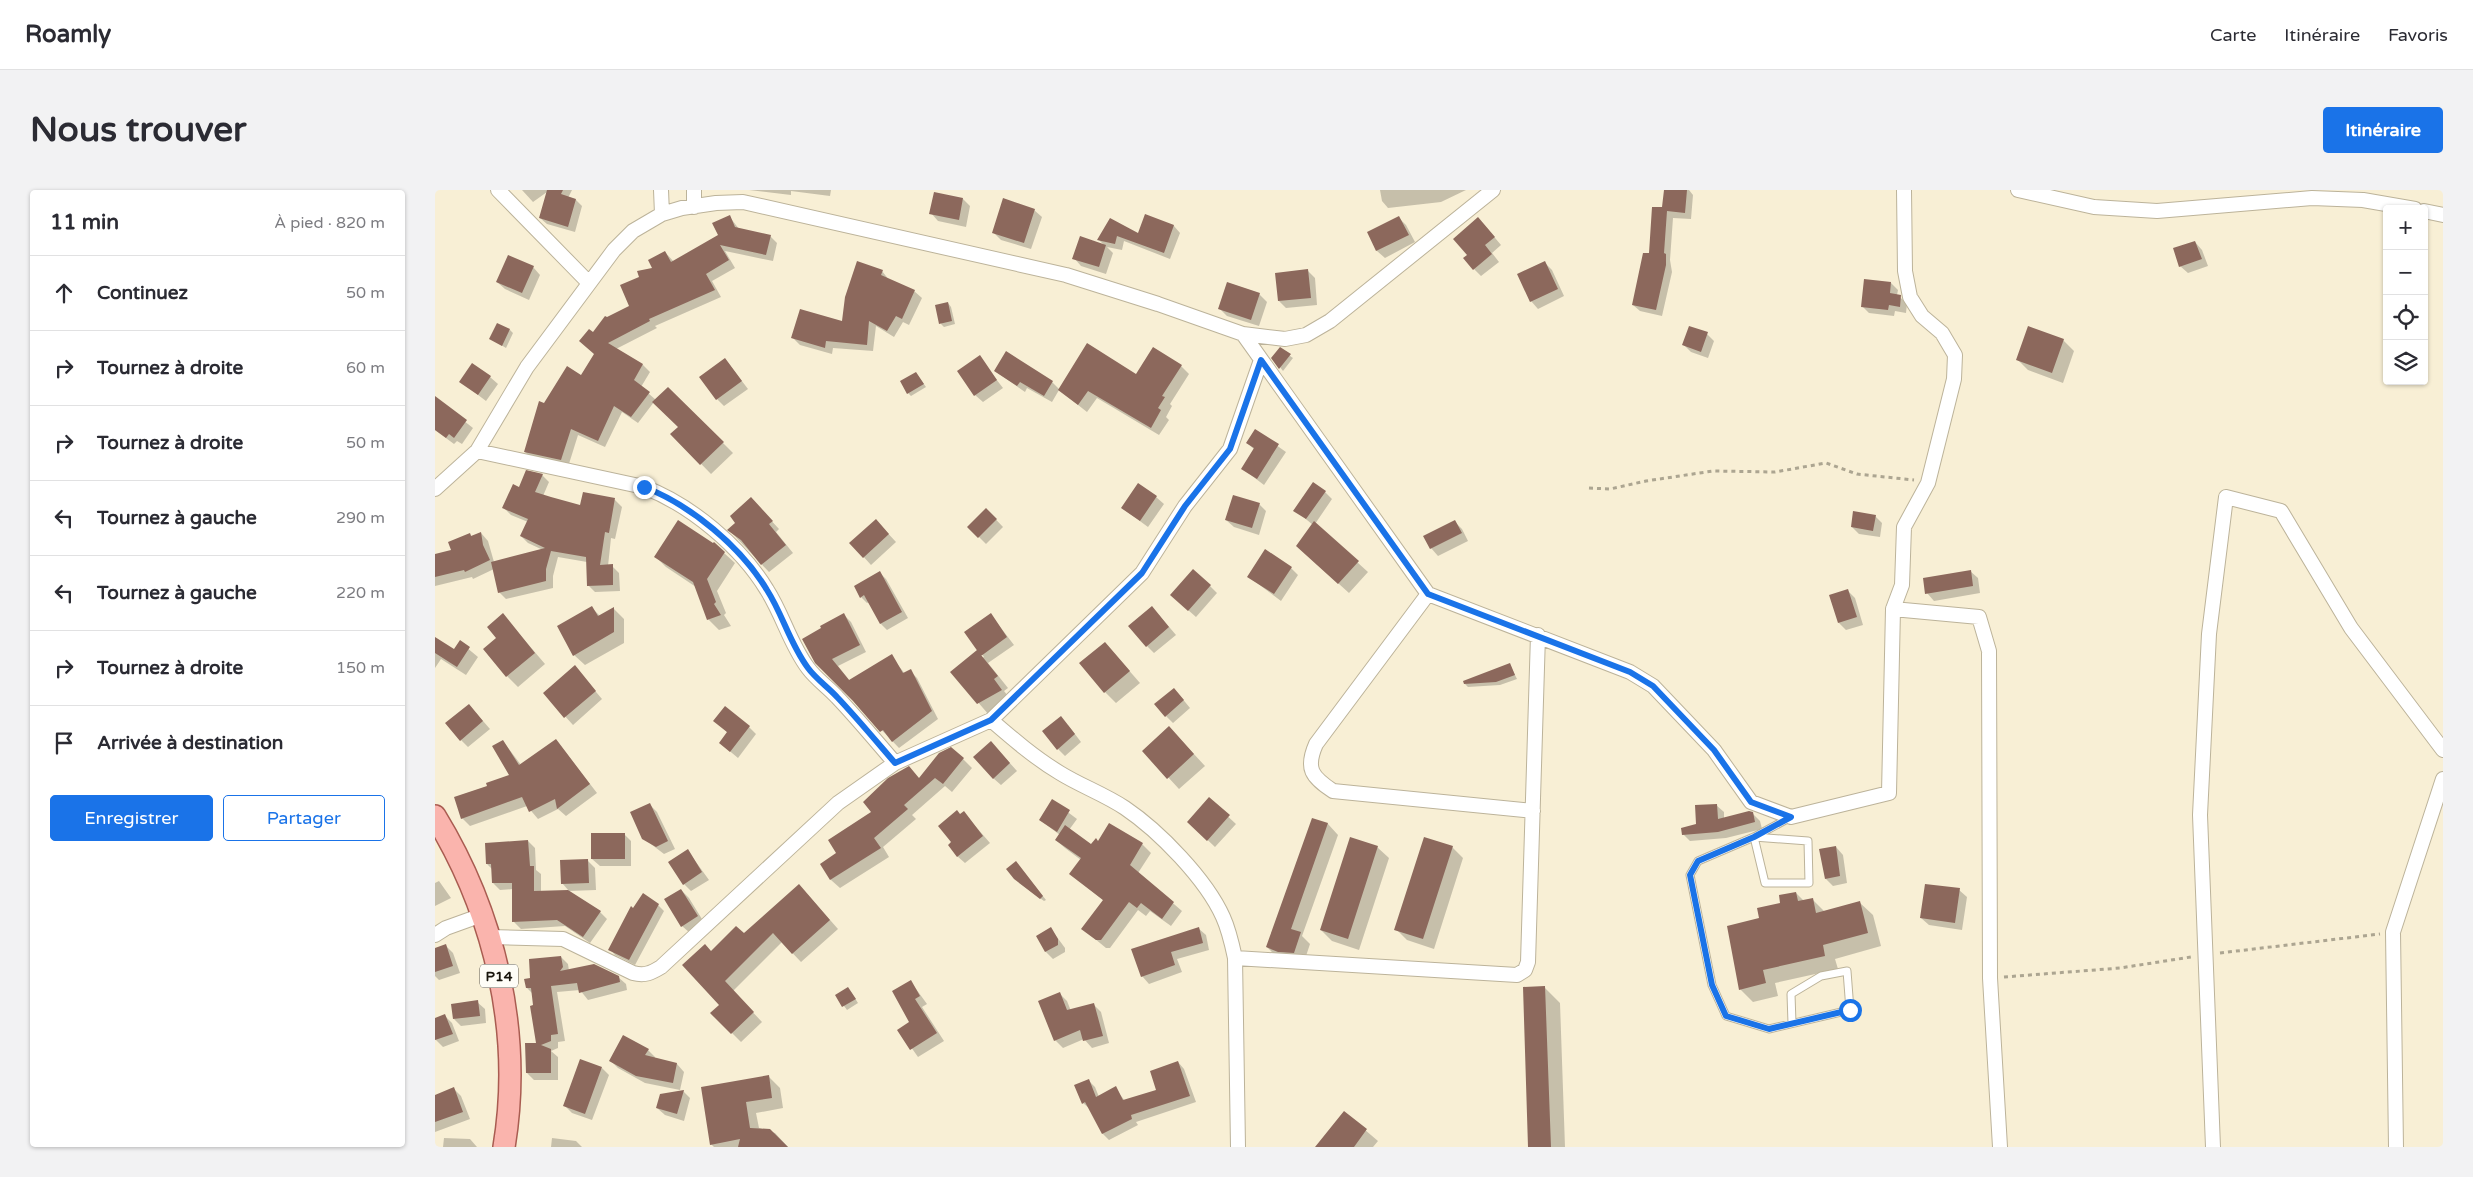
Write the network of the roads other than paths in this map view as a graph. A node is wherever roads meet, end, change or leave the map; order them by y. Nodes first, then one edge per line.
1 (497, 190) edge
2 (661, 190) edge
3 (694, 190) edge
4 (1493, 190) edge
5 (1904, 190) edge
6 (2018, 190) edge
7 (2243, 196) edge
8 (2392, 205) edge
9 (694, 207) junction
10 (2428, 211) edge
11 (2442, 213) edge
12 (662, 214) junction
13 (589, 283) junction
14 (1243, 334) junction
15 (1261, 360) junction
16 (477, 450) junction
17 (435, 489) edge
18 (1428, 594) junction
19 (1893, 609) junction
20 (1538, 635) junction
21 (991, 720) junction
22 (2443, 750) edge
23 (895, 763) junction
24 (2443, 778) edge
25 (1533, 811) junction
26 (435, 816) edge
27 (1791, 817) junction
28 (1754, 837) junction
29 (483, 915) junction
30 (435, 935) edge
31 (489, 937) junction
32 (1235, 958) junction
33 (1791, 1023) junction
34 (504, 1147) edge
35 (1238, 1147) edge
36 (2000, 1147) edge
37 (2213, 1147) edge
38 (2396, 1147) edge

1 - 13 street
2 - 12 street
3 - 9 street
4 - 14 street
5 - 19 street
6 - 7 street
7 - 8 street
9 - 12 street
9 - 14 street
10 - 11 street
12 - 13 street
13 - 16 street
14 - 15 street
15 - 18 street
15 - 21 street
16 - 17 street
16 - 23 street
18 - 20 street
18 - 25 street
19 - 27 street
19 - 36 street
20 - 25 street
20 - 27 street
21 - 23 street
21 - 32 street
22 - 37 street
23 - 31 street
24 - 38 street
25 - 32 street
26 - 29 main road, P14
27 - 28 lane
28 - 28 lane
28 - 33 lane
29 - 30 street
29 - 31 main road, P14
31 - 34 main road, P14
32 - 35 street
33 - 33 lane

